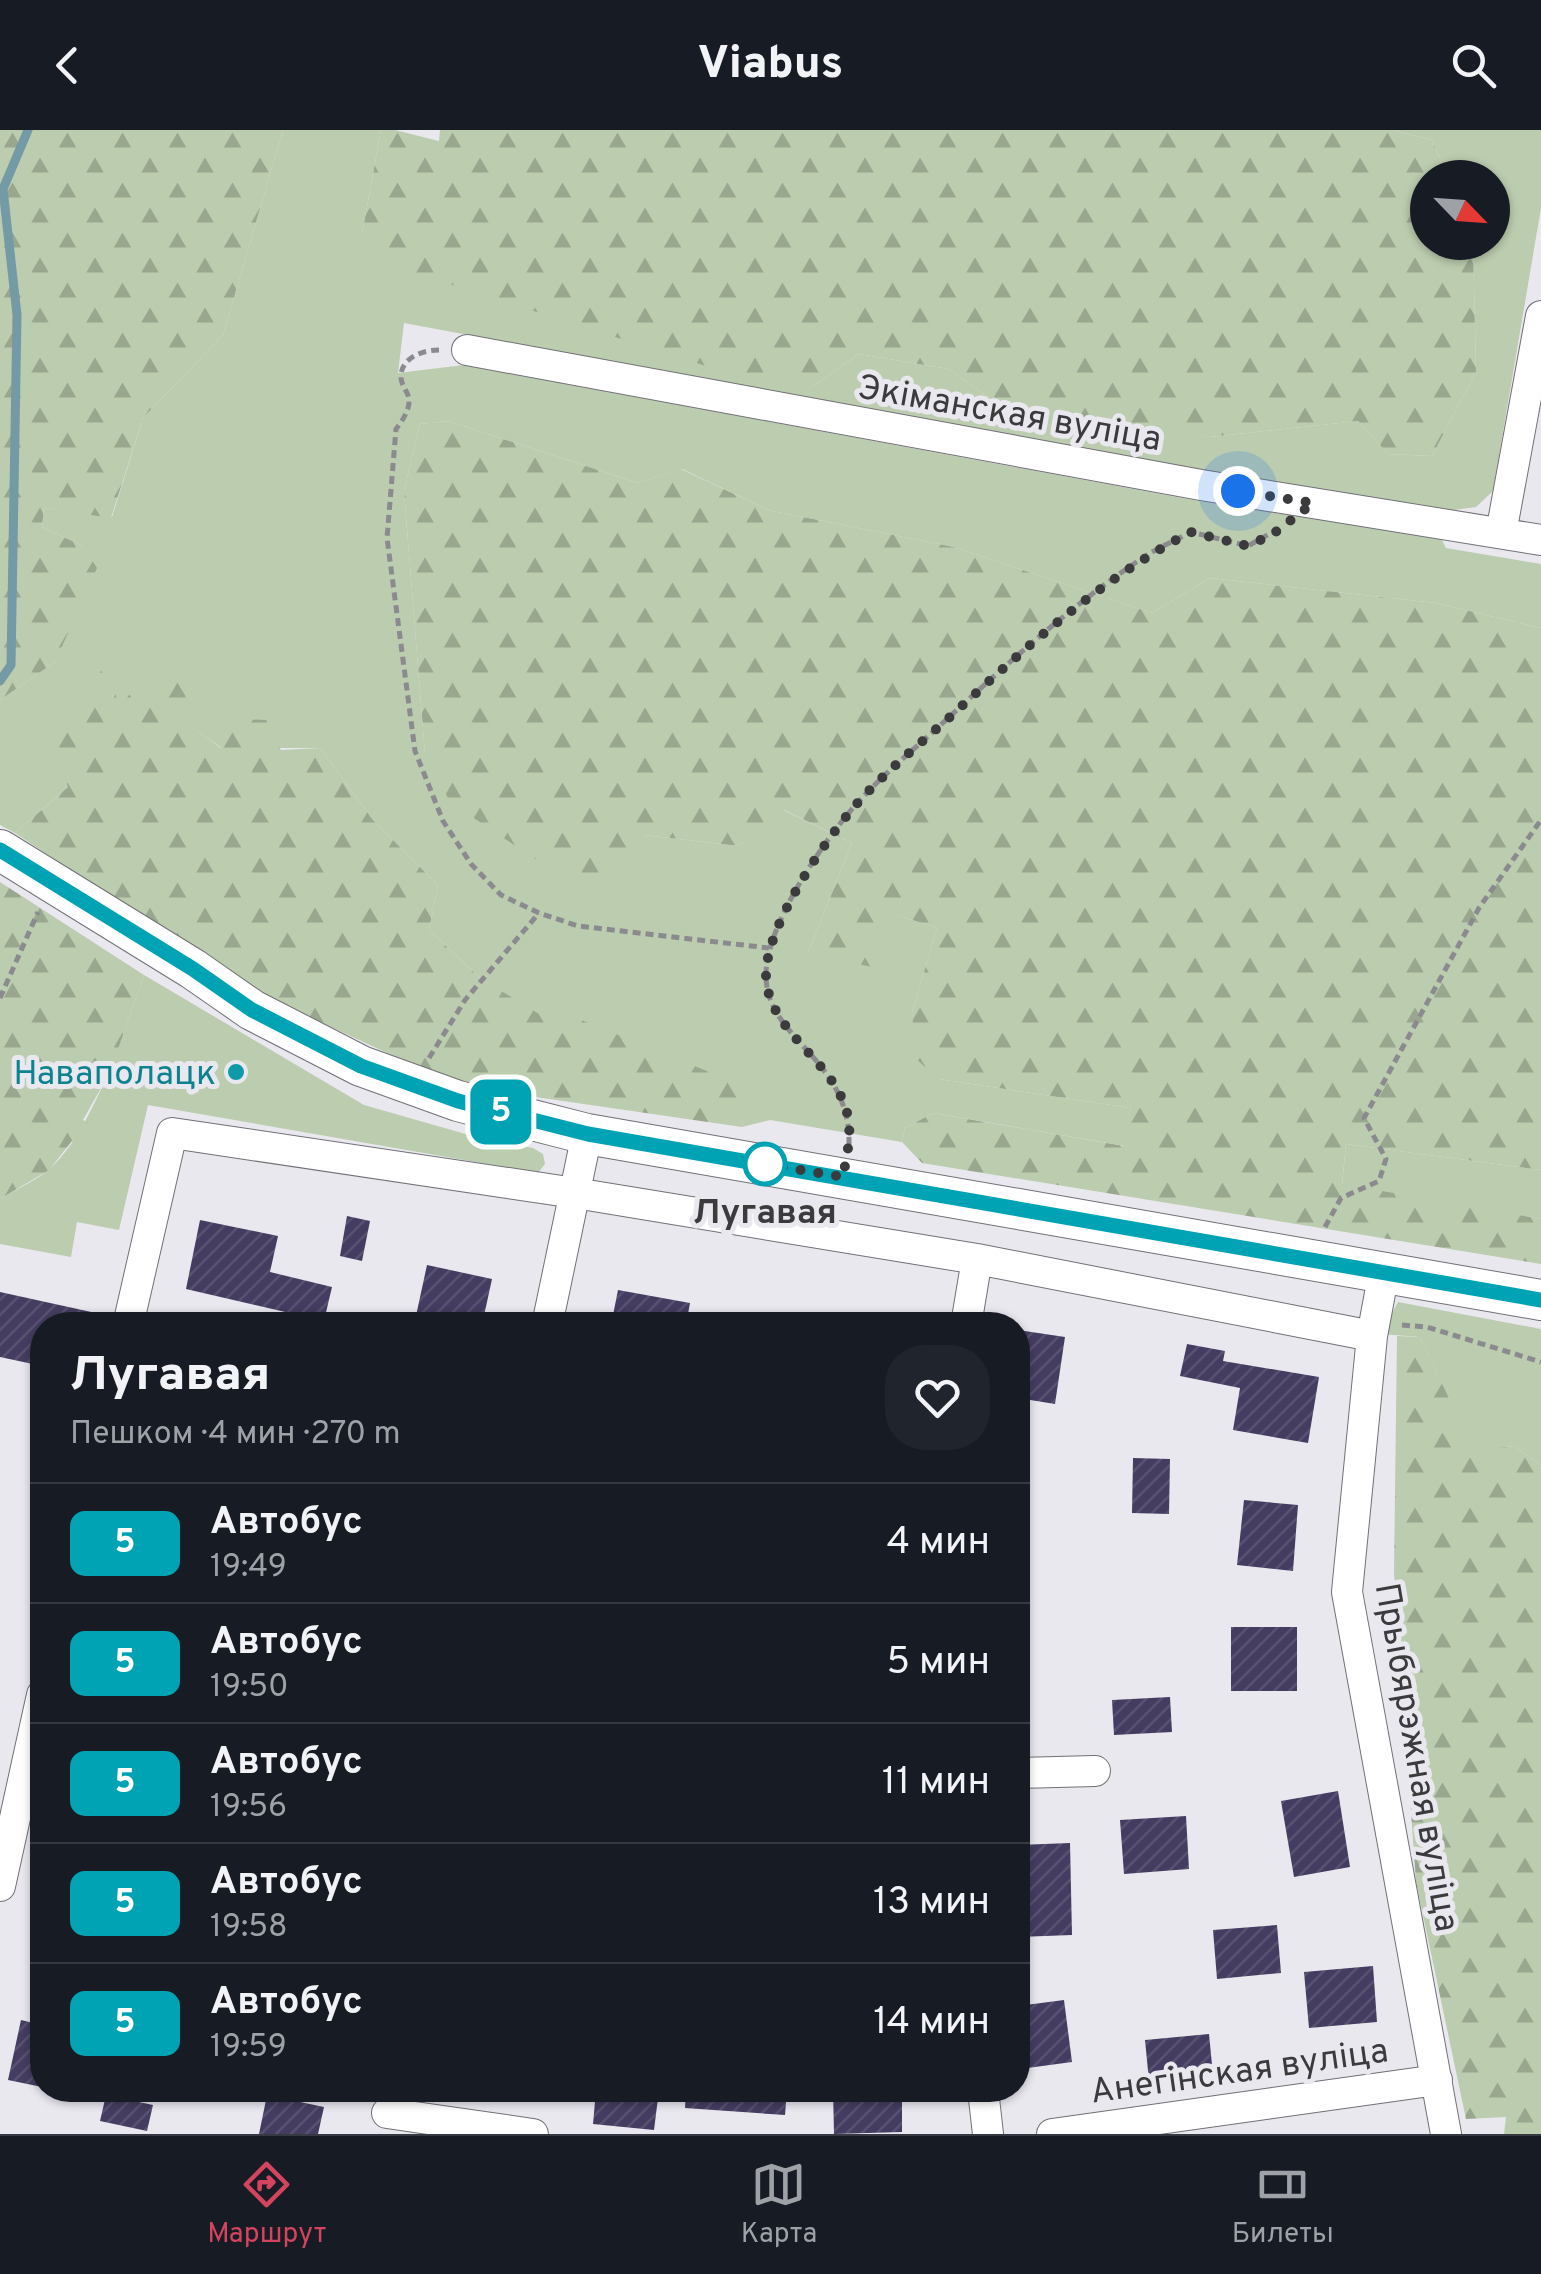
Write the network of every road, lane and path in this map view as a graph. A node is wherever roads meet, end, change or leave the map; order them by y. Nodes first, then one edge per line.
1 (1541, 316) edge
2 (466, 350) joint
3 (1313, 503) junction
4 (1502, 533) junction
5 (1541, 540) edge
6 (1541, 820) edge
7 (0, 850) edge
8 (51, 882) junction
9 (539, 913) junction
10 (769, 948) junction
11 (0, 998) edge
12 (412, 1085) junction
13 (588, 1134) junction
14 (843, 1177) junction
15 (574, 1193) junction
16 (1307, 1258) junction
17 (977, 1259) junction
18 (1384, 1272) junction
19 (1541, 1300) edge
20 (131, 1312) edge
21 (550, 1312) edge
22 (968, 1312) edge
23 (1372, 1336) junction
24 (1541, 1362) edge
25 (30, 1750) edge
26 (1095, 1770) dead end
27 (1030, 1773) edge
28 (0, 1886) edge
29 (1437, 2080) junction
30 (984, 2102) edge
31 (387, 2112) edge
32 (533, 2134) edge
33 (988, 2134) edge
34 (1052, 2134) edge
35 (1446, 2134) edge

1 - 4 street
2 - 3 street, Экіманская вуліца
2 - 9 path
3 - 4 street, Экіманская вуліца
3 - 10 path
4 - 5 street, Экіманская вуліца
6 - 16 path
7 - 8 main road
8 - 11 path
8 - 12 main road
9 - 10 path
9 - 12 path
10 - 14 path
12 - 13 main road
13 - 14 main road
13 - 15 street
14 - 16 main road
15 - 17 street
15 - 20 street
15 - 21 street
16 - 18 main road
17 - 22 street
17 - 23 street
18 - 19 main road
18 - 23 street, Прыбярэжная вуліца
23 - 24 path
23 - 29 street, Прыбярэжная вуліца
25 - 28 street
26 - 27 street
29 - 34 street, Анегінская вуліца
29 - 35 street, Прыбярэжная вуліца
30 - 33 street
31 - 32 street

